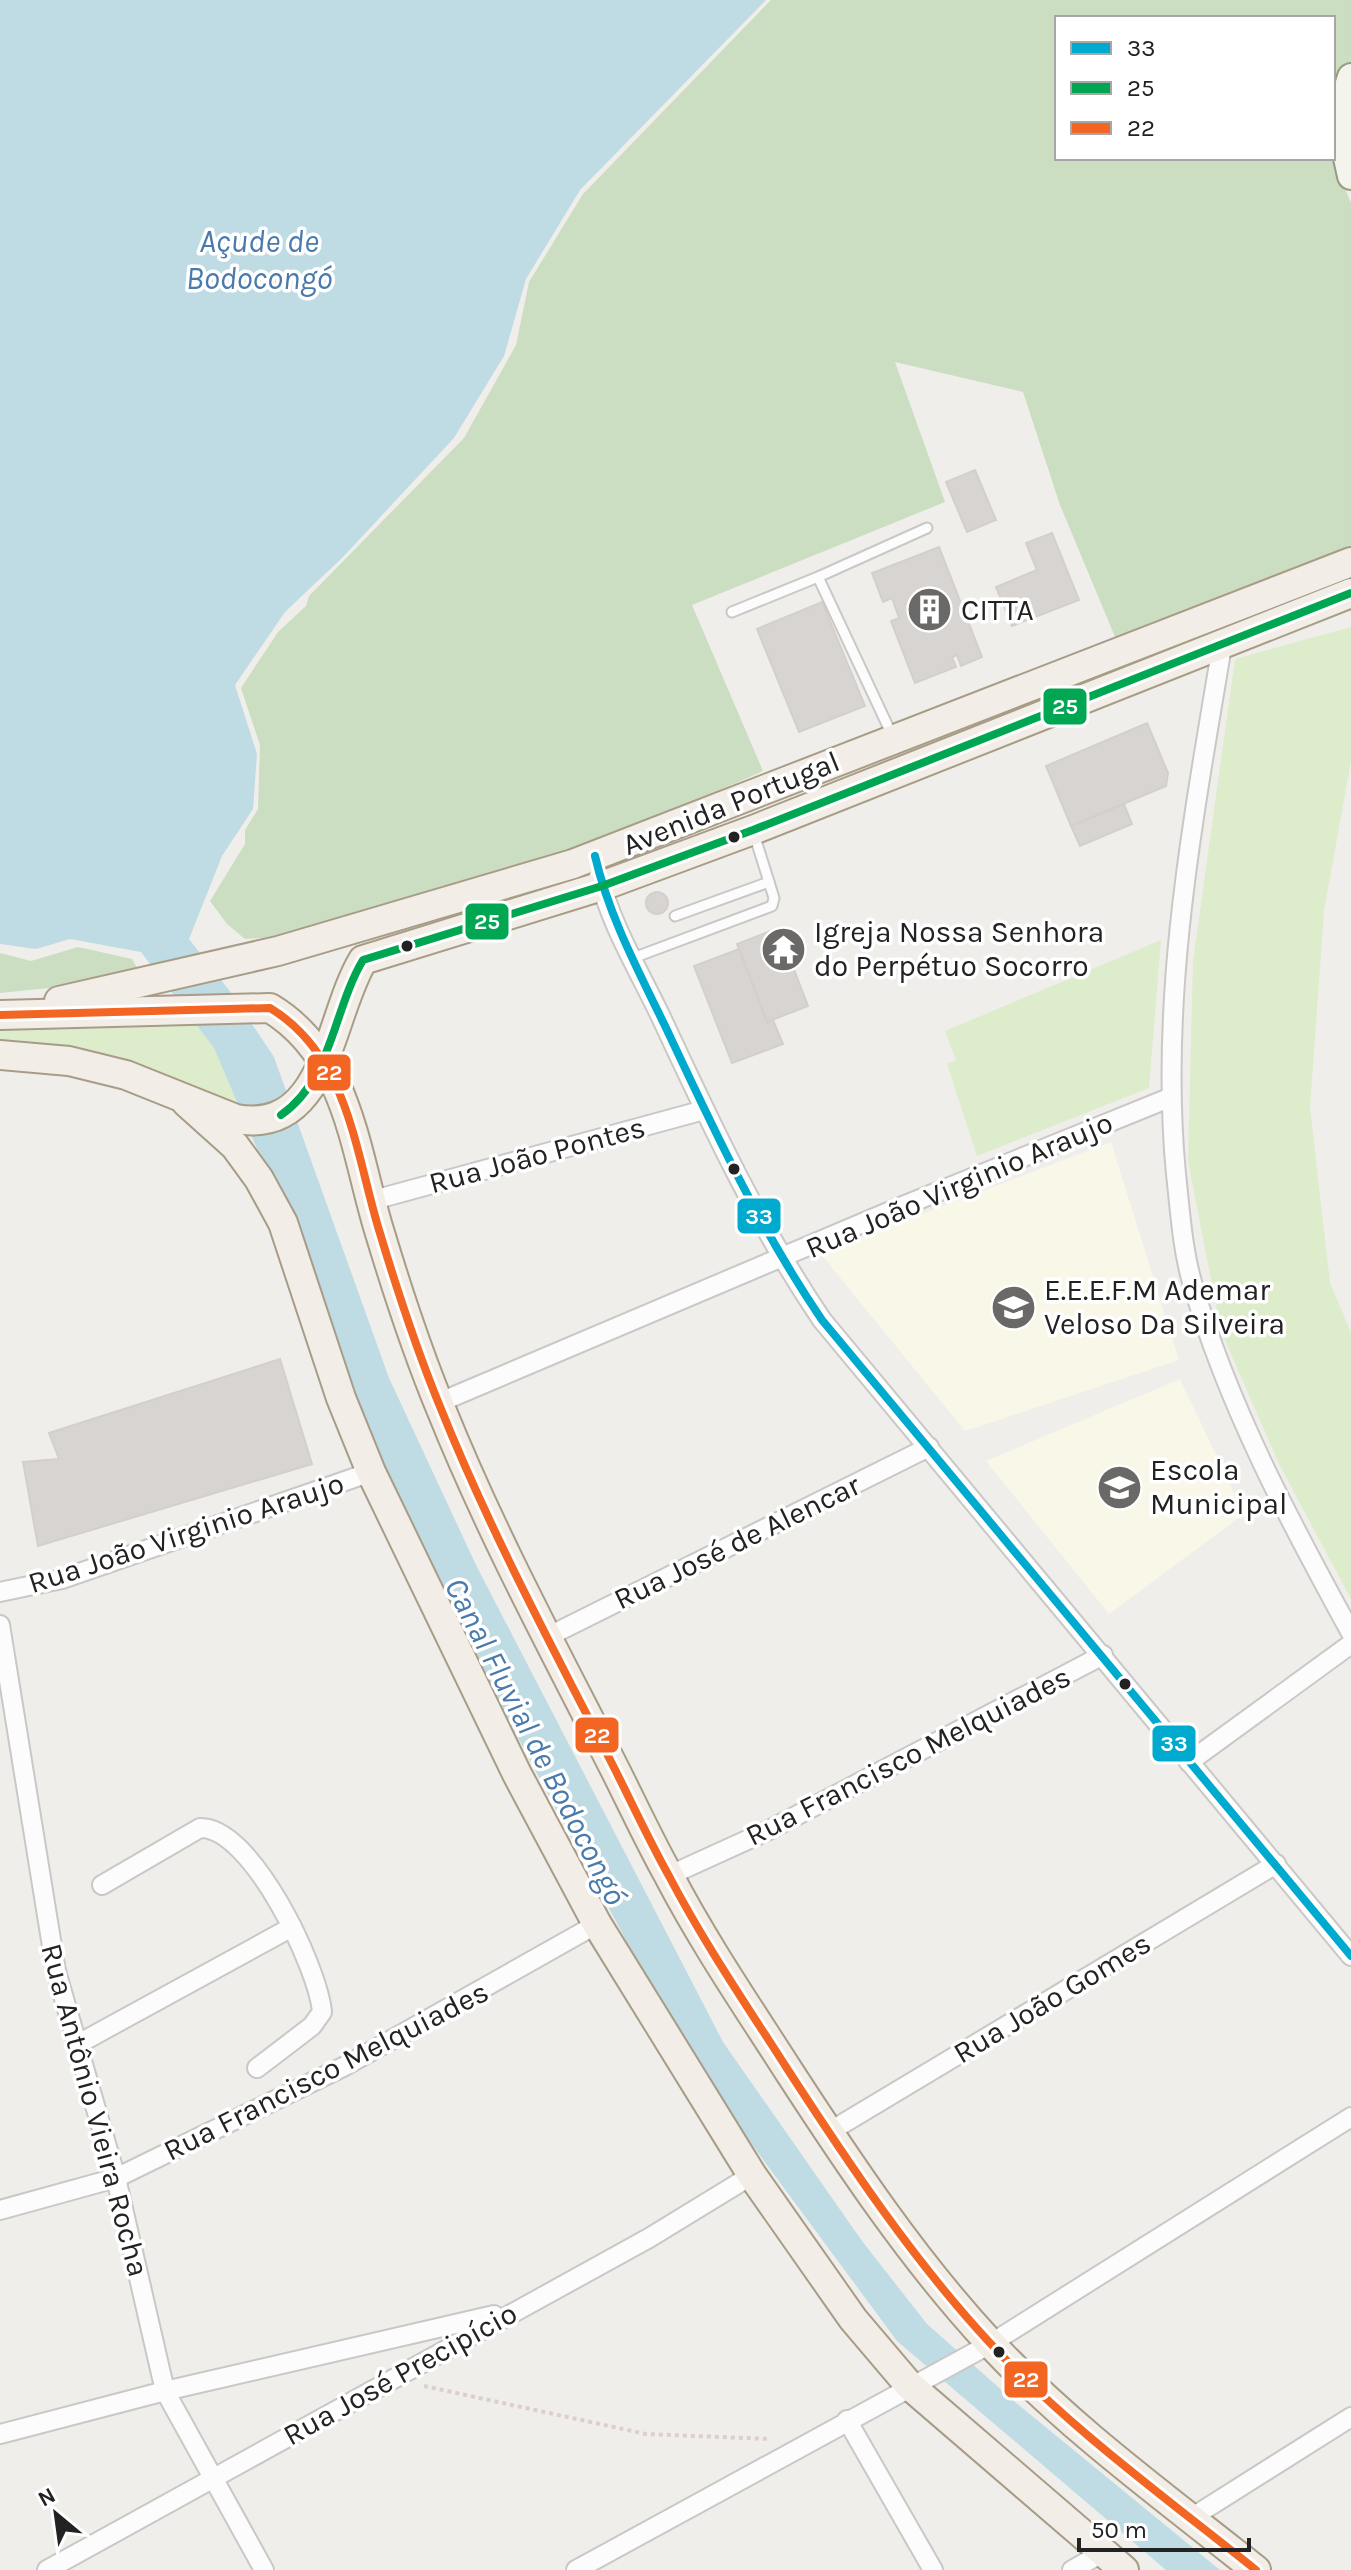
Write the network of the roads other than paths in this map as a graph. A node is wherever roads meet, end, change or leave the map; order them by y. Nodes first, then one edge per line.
1 (1351, 77) edge
2 (1351, 176) edge
3 (927, 528) dead end
4 (1351, 562) edge
5 (818, 577) junction
6 (1351, 593) edge
7 (732, 612) dead end
8 (1222, 646) junction
9 (893, 738) junction
10 (753, 830) junction
11 (595, 856) junction
12 (769, 882) junction
13 (602, 886) junction
14 (675, 916) dead end
15 (633, 958) junction
16 (0, 1012) edge
17 (0, 1055) edge
18 (324, 1060) junction
19 (1169, 1098) junction
20 (186, 1102) junction
21 (704, 1110) junction
22 (370, 1201) junction
23 (781, 1260) junction
24 (438, 1403) junction
25 (929, 1447) junction
26 (371, 1472) junction
27 (0, 1592) edge
28 (0, 1625) edge
29 (1351, 1633) edge
30 (545, 1638) junction
31 (1351, 1644) edge
32 (1103, 1655) junction
33 (1189, 1762) junction
34 (1276, 1864) junction
35 (668, 1876) junction
36 (102, 1885) dead end
37 (597, 1924) junction
38 (292, 1927) junction
39 (1351, 1956) edge
40 (78, 2044) junction
41 (257, 2068) dead end
42 (1351, 2117) edge
43 (829, 2132) junction
44 (752, 2175) junction
45 (116, 2178) junction
46 (0, 2210) edge
47 (516, 2310) junction
48 (984, 2347) junction
49 (915, 2382) junction
50 (165, 2391) junction
51 (1351, 2417) edge
52 (847, 2420) junction
53 (0, 2434) edge
54 (212, 2477) junction
55 (1191, 2518) junction
56 (1113, 2562) edge
57 (47, 2570) edge
58 (264, 2570) edge
59 (576, 2570) edge
60 (933, 2570) edge
61 (1072, 2570) edge
62 (1256, 2570) edge

1 - 2 street
3 - 5 lane
4 - 9 main road, Avenida Portugal
5 - 7 lane
5 - 9 lane
6 - 8 main road, Avenida Portugal
8 - 10 main road, Avenida Portugal
8 - 19 street
9 - 11 main road, Avenida Portugal
10 - 12 lane
10 - 13 main road, Avenida Portugal
11 - 13 street
11 - 16 main road, Avenida Portugal
12 - 14 lane
12 - 15 lane
13 - 15 street
13 - 18 main road, Avenida Portugal
15 - 21 street
16 - 18 main road, Avenida Portugal
17 - 20 main road, Avenida Portugal
18 - 20 main road, Avenida Portugal
18 - 22 main road
19 - 23 street, Rua João Virginio Araujo
19 - 29 street
20 - 26 main road
21 - 22 street, Rua João Pontes
21 - 23 street
22 - 24 main road
23 - 24 street, Rua João Virginio Araujo
23 - 25 street
24 - 30 main road
25 - 30 street, Rua José de Alencar
25 - 32 street
26 - 27 street, Rua João Virginio Araujo
26 - 37 main road
28 - 40 street, Rua Antônio Vieira Rocha
30 - 35 main road
31 - 33 street
32 - 33 street
32 - 35 street, Rua Francisco Melquiades
33 - 34 street
34 - 39 street
34 - 43 street, Rua João Gomes
35 - 43 main road
36 - 38 street
37 - 44 main road
37 - 45 street, Rua Francisco Melquiades
38 - 40 street
38 - 41 street
40 - 45 street, Rua Antônio Vieira Rocha
42 - 48 street
43 - 48 main road
44 - 47 street, Rua José Precipício
44 - 49 main road
45 - 46 street, Rua Francisco Melquiades
45 - 50 street, Rua Antônio Vieira Rocha
47 - 50 street
47 - 54 street, Rua José Precipício
48 - 49 street
48 - 55 main road
49 - 52 street
49 - 56 main road
50 - 53 street
50 - 54 street, Rua Antônio Vieira Rocha
51 - 55 street
52 - 59 street
52 - 60 street
54 - 57 street, Rua José Precipício
54 - 58 street, Rua Antônio Vieira Rocha
55 - 62 main road
56 - 61 street

